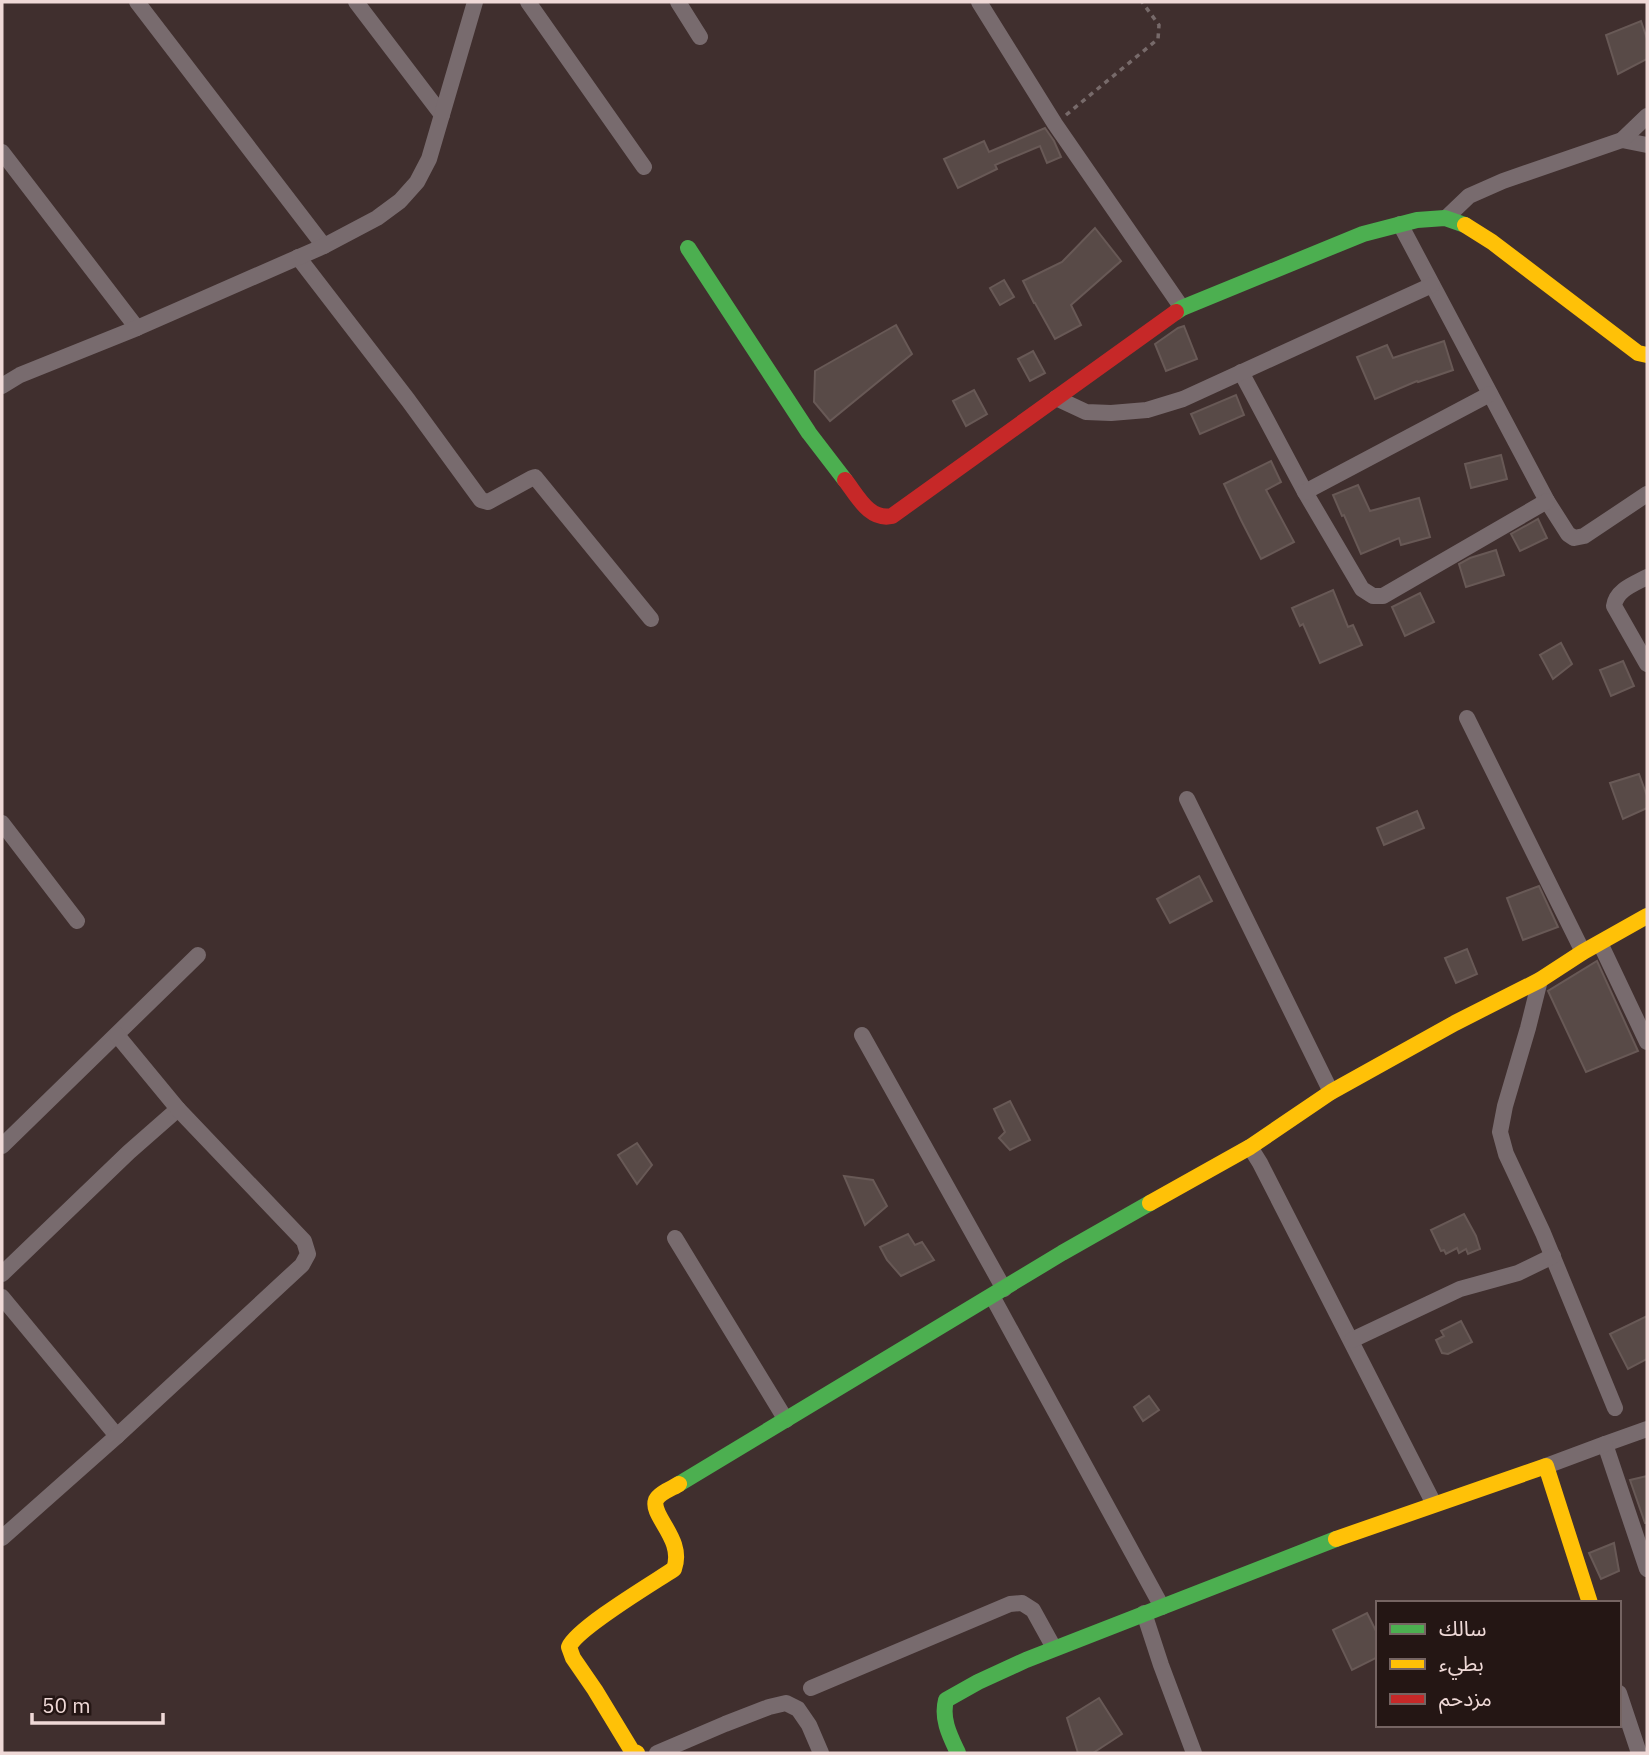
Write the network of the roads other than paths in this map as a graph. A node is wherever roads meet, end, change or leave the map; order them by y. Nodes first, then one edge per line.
1 (136, 2) edge
2 (356, 2) edge
3 (475, 2) edge
4 (528, 2) edge
5 (678, 2) edge
6 (979, 2) edge
7 (700, 37) dead end
8 (442, 115) junction
9 (1647, 116) edge
10 (1622, 140) junction
11 (1647, 145) edge
12 (2, 152) edge
13 (644, 167) dead end
14 (1446, 218) junction
15 (1400, 223) junction
16 (324, 246) junction
17 (688, 248) dead end
18 (298, 257) junction
19 (1432, 285) junction
20 (1182, 309) junction
21 (137, 327) junction
22 (1647, 355) edge
23 (1241, 372) junction
24 (2, 386) edge
25 (1490, 394) junction
26 (1056, 398) junction
27 (1305, 492) junction
28 (1647, 494) edge
29 (1548, 501) junction
30 (1647, 577) edge
31 (651, 619) dead end
32 (1647, 664) edge
33 (1466, 718) dead end
34 (1187, 799) dead end
35 (2, 823) edge
36 (1647, 916) edge
37 (77, 921) dead end
38 (1600, 943) junction
39 (1583, 952) junction
40 (198, 955) dead end
41 (1540, 980) junction
42 (117, 1035) junction
43 (862, 1035) dead end
44 (1647, 1042) edge
45 (1331, 1092) junction
46 (178, 1108) junction
47 (2, 1146) edge
48 (1250, 1147) junction
49 (675, 1238) dead end
50 (1553, 1256) junction
51 (2, 1274) edge
52 (998, 1292) junction
53 (2, 1297) edge
54 (1352, 1340) junction
55 (1615, 1408) dead end
56 (786, 1420) junction
57 (1647, 1429) edge
58 (117, 1436) junction
59 (1605, 1444) junction
60 (1546, 1466) junction
61 (1434, 1504) junction
62 (2, 1538) edge
63 (1647, 1569) edge
64 (1589, 1601) edge
65 (1163, 1607) junction
66 (1144, 1613) junction
67 (1054, 1648) junction
68 (811, 1688) dead end
69 (1621, 1699) edge
70 (637, 1753) edge
71 (657, 1753) edge
72 (821, 1753) edge
73 (958, 1753) edge
74 (1194, 1753) edge
75 (1639, 1753) edge

1 - 16 street
2 - 8 street
3 - 8 street
4 - 13 street
5 - 7 street
6 - 20 street
8 - 16 street
9 - 10 street
10 - 11 street
10 - 14 street
12 - 21 street
14 - 15 street
14 - 22 street
15 - 19 street
15 - 20 street
16 - 18 street
17 - 26 street
18 - 21 street
18 - 31 street
19 - 23 street
19 - 25 street
20 - 26 street
21 - 24 street
23 - 26 street
23 - 27 street
25 - 27 street
25 - 29 street
27 - 29 street
28 - 29 street
30 - 32 street
33 - 39 street
34 - 45 street
35 - 37 street
36 - 38 street
38 - 39 street
38 - 44 street
39 - 41 street
40 - 42 street
41 - 45 street
41 - 50 street
42 - 46 street
42 - 47 street
43 - 52 street
45 - 48 street
46 - 51 street
46 - 58 street
48 - 52 street
48 - 54 street
49 - 56 street
50 - 54 street
50 - 55 street
52 - 56 street
52 - 65 street
53 - 58 street
54 - 61 street
56 - 70 street
57 - 59 street
58 - 62 street
59 - 60 street
59 - 63 street
60 - 61 street
60 - 64 street
61 - 65 street
65 - 66 street
66 - 67 street
66 - 74 street
67 - 68 street
67 - 73 street
69 - 75 street
71 - 72 street

